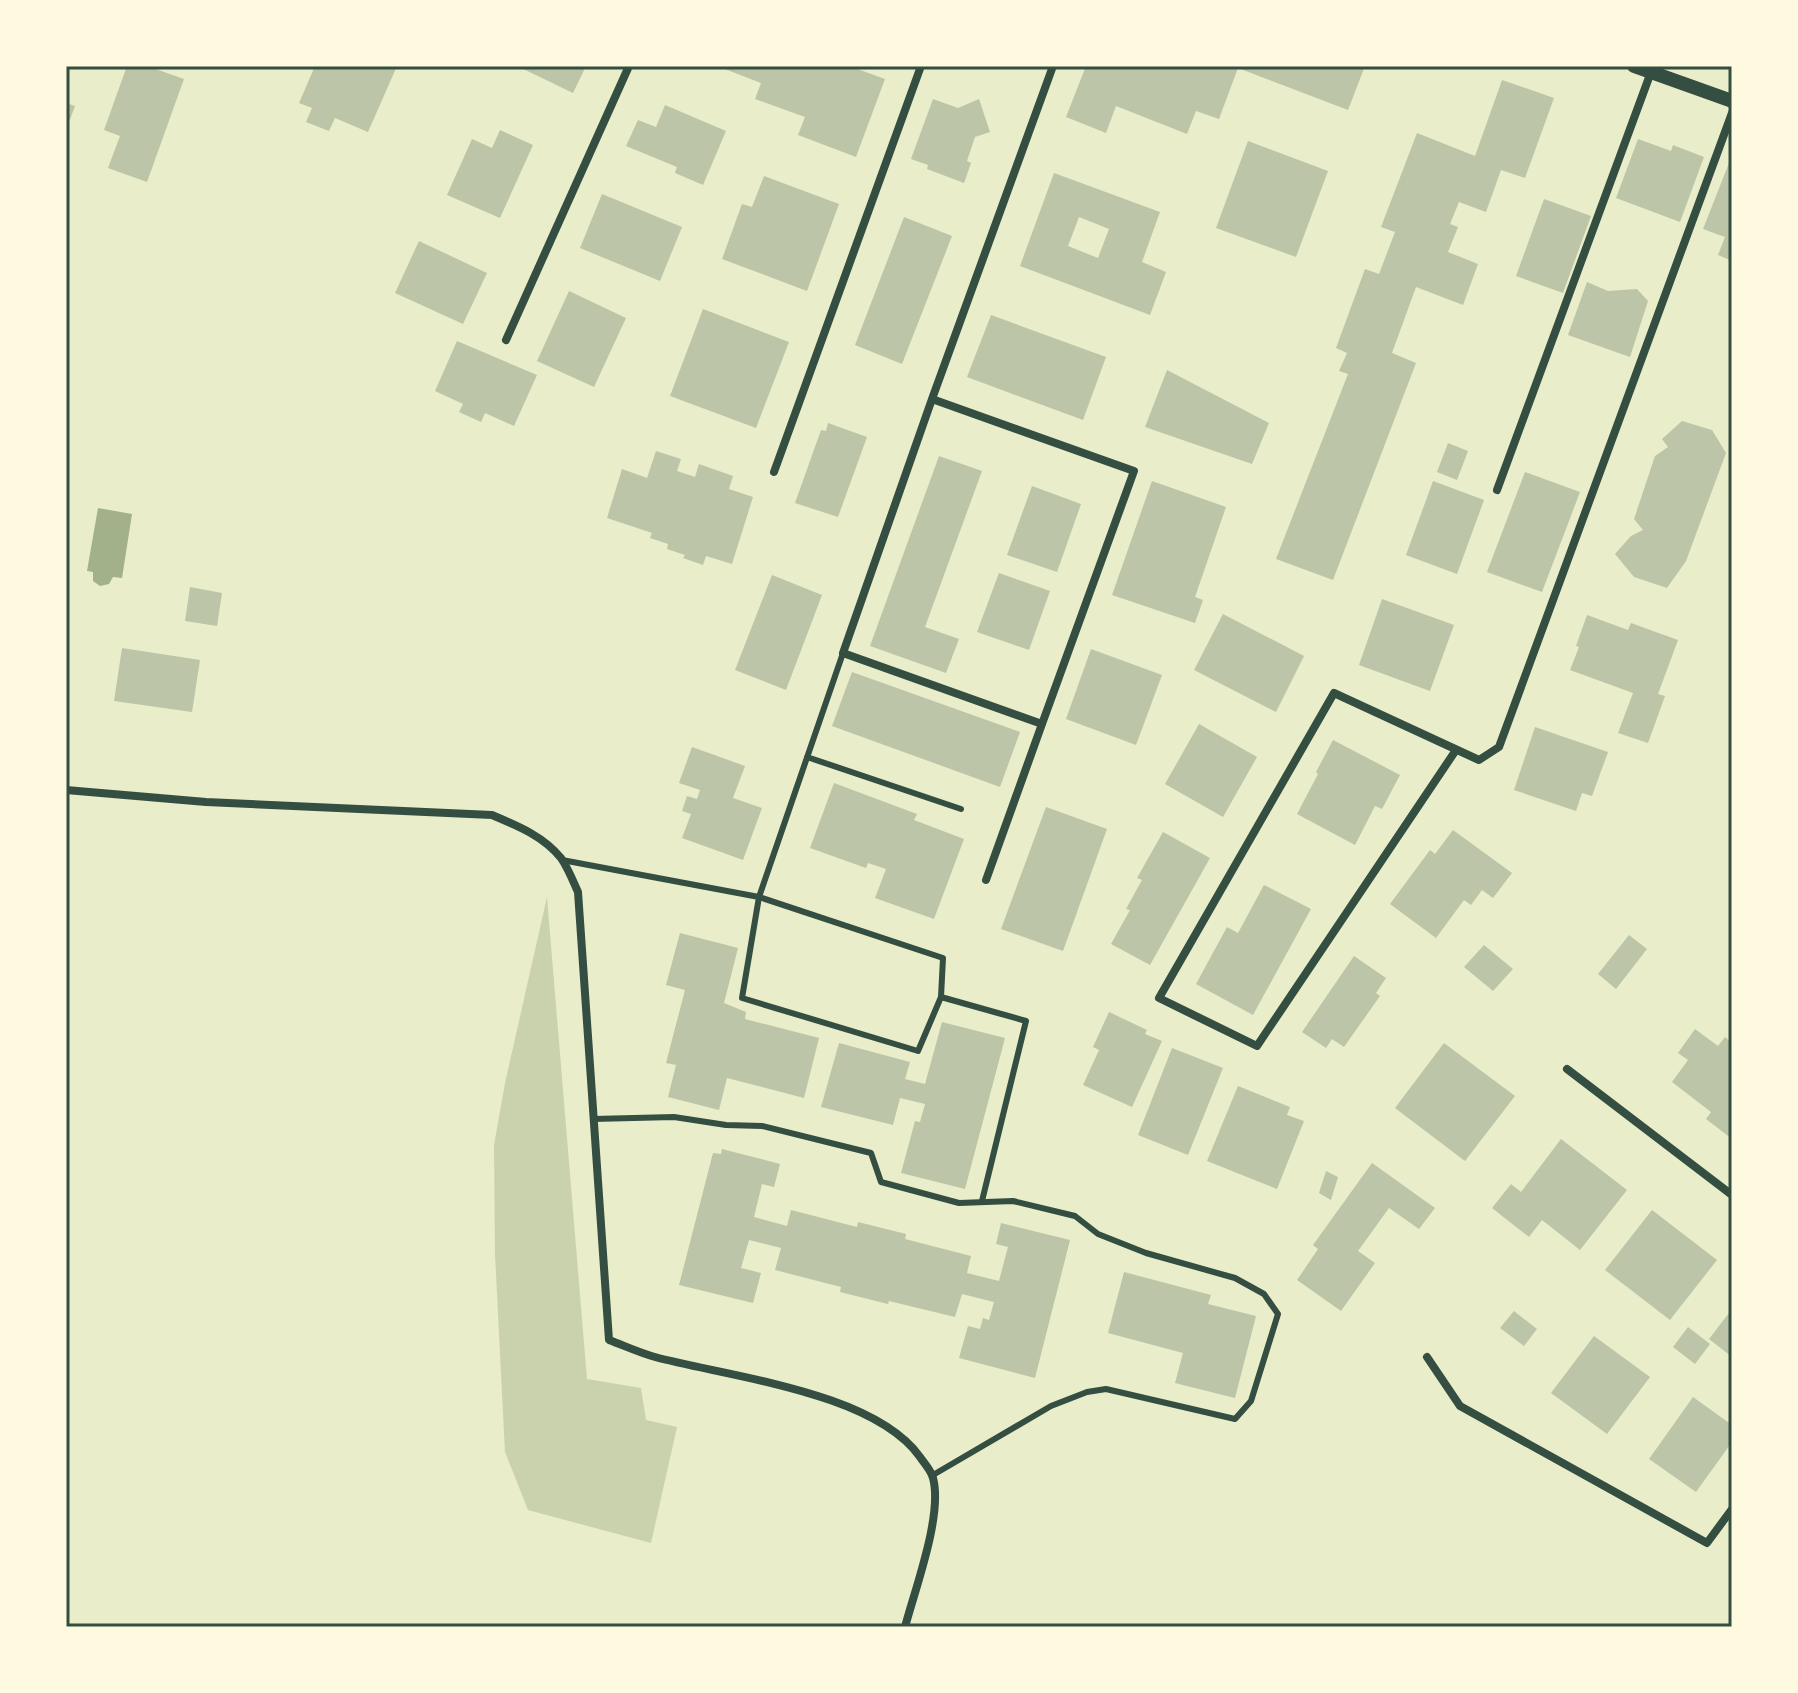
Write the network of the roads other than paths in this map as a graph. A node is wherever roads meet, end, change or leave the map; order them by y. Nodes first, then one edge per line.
1 (629, 66) edge
2 (921, 66) edge
3 (1053, 66) edge
4 (1634, 66) edge
5 (1651, 72) junction
6 (1732, 101) edge
7 (1732, 113) edge
8 (506, 340) dead end
9 (932, 399) junction
10 (774, 472) dead end
11 (1497, 490) dead end
12 (843, 653) junction
13 (1042, 724) junction
14 (1456, 750) junction
15 (807, 757) junction
16 (66, 790) edge
17 (961, 809) dead end
18 (562, 860) junction
19 (986, 880) dead end
20 (759, 897) junction
21 (941, 997) junction
22 (1567, 1069) dead end
23 (593, 1119) junction
24 (1732, 1195) edge
25 (982, 1201) junction
26 (1427, 1357) dead end
27 (933, 1475) junction
28 (1732, 1509) edge
29 (905, 1627) edge

1 - 8 street
2 - 10 street
3 - 9 street
4 - 5 street
5 - 6 street
5 - 11 street
7 - 14 street
9 - 12 street
9 - 13 street
12 - 13 street
12 - 15 lane
13 - 19 street
14 - 14 street
15 - 17 lane
15 - 20 lane
16 - 18 street
18 - 20 lane
18 - 23 street
20 - 21 lane
20 - 21 lane
21 - 25 lane
22 - 24 street
23 - 25 lane
23 - 27 street
25 - 27 lane
26 - 28 street
27 - 29 street

